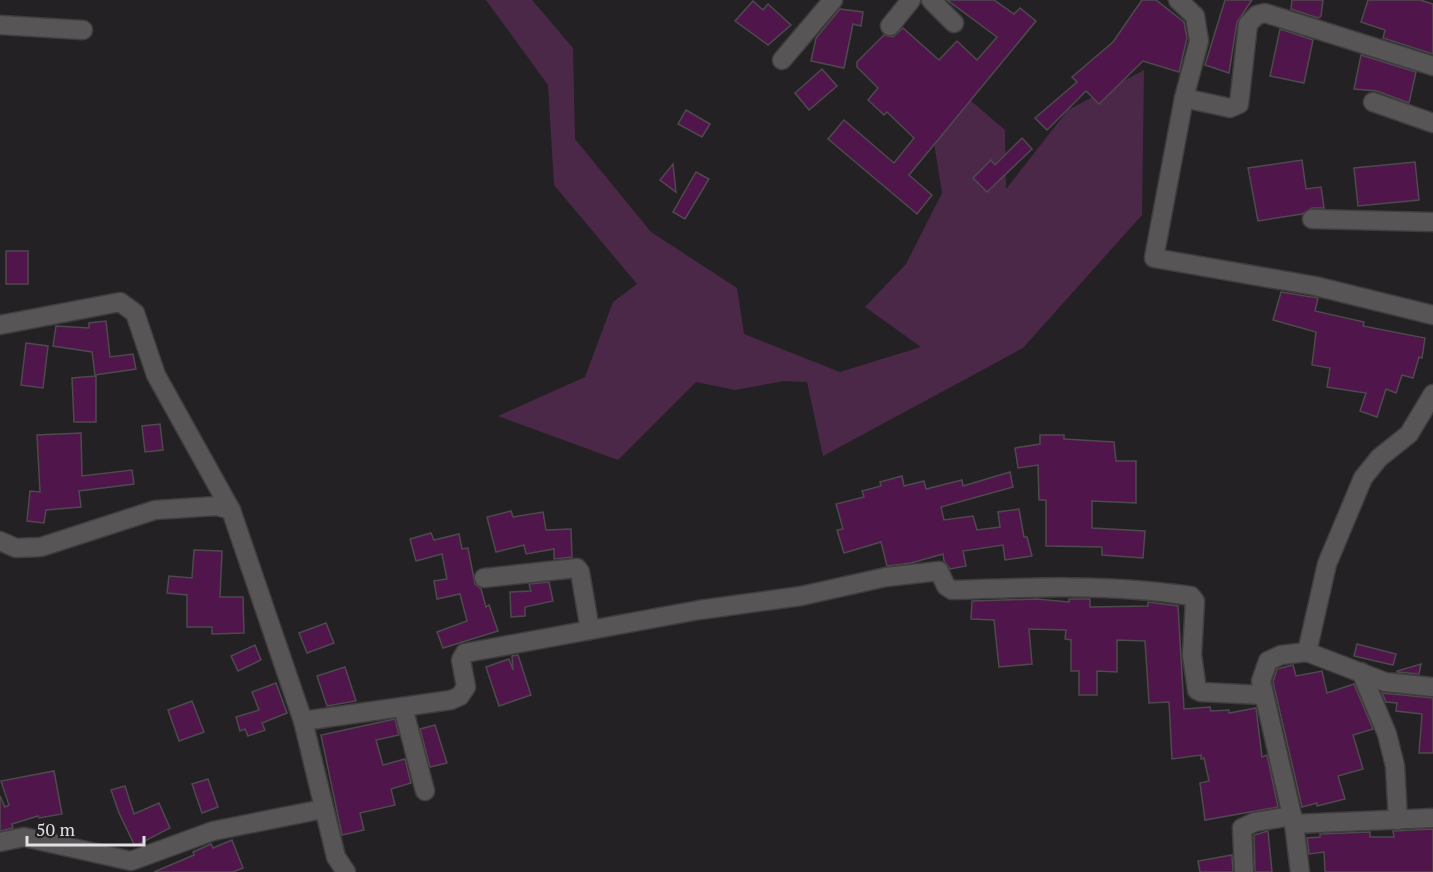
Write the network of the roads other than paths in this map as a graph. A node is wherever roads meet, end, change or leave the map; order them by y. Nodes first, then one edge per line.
1 (833, 0) edge
2 (911, 0) edge
3 (931, 0) edge
4 (1178, 0) edge
5 (954, 23) dead end
6 (0, 25) edge
7 (890, 26) dead end
8 (82, 30) dead end
9 (782, 60) dead end
10 (1433, 66) edge
11 (1184, 98) junction
12 (1373, 102) dead end
13 (1433, 123) edge
14 (1312, 219) dead end
15 (1433, 222) edge
16 (1433, 315) edge
17 (0, 325) edge
18 (1433, 394) edge
19 (231, 510) junction
20 (0, 541) edge
21 (484, 578) dead end
22 (590, 630) junction
23 (1306, 652) junction
24 (1361, 672) junction
25 (1433, 687) edge
26 (1262, 695) junction
27 (403, 706) junction
28 (303, 721) junction
29 (425, 790) dead end
30 (323, 809) junction
31 (1433, 818) edge
32 (1293, 820) junction
33 (1398, 820) junction
34 (0, 842) edge
35 (135, 860) junction
36 (111, 872) edge
37 (346, 872) edge
38 (1244, 872) edge
39 (1300, 872) edge

1 - 9 street
2 - 7 street
3 - 5 street
4 - 11 street
6 - 8 street
10 - 11 street
11 - 16 street
12 - 13 street
14 - 15 street
17 - 19 street
18 - 23 street
19 - 20 street
19 - 28 street
21 - 22 street
22 - 26 street
22 - 27 street
23 - 24 street
23 - 26 street
24 - 25 street
24 - 33 street
26 - 32 street
27 - 28 street
27 - 29 street
28 - 30 street
30 - 35 street
30 - 37 street
31 - 33 street
32 - 33 street
32 - 38 street
32 - 39 street
34 - 35 street
35 - 36 street

